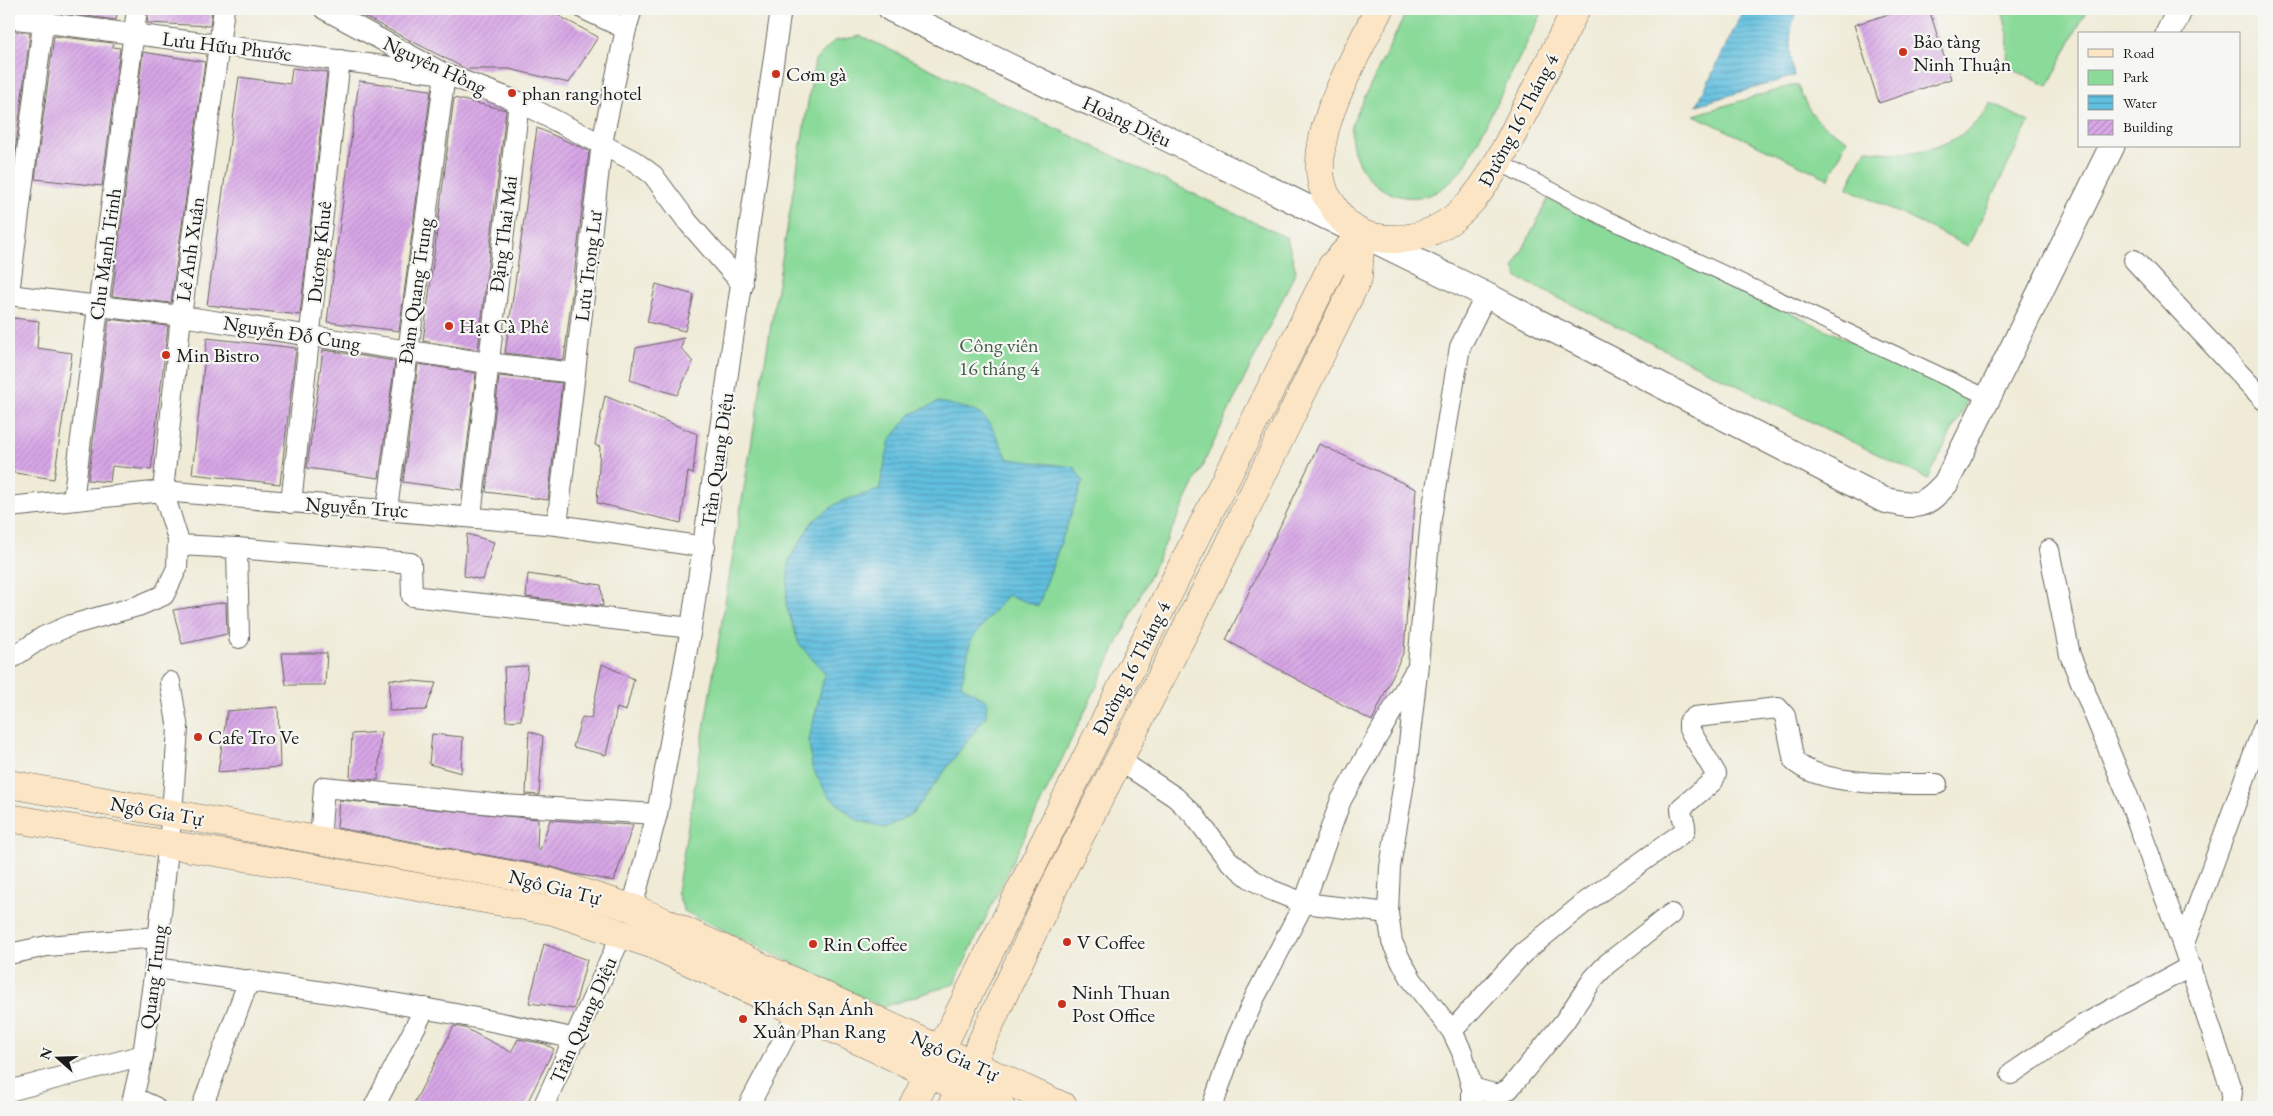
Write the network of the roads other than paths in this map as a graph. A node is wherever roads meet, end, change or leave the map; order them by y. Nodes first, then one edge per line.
1 (137, 9) edge
2 (224, 9) edge
3 (324, 9) edge
4 (584, 9) edge
5 (632, 9) edge
6 (781, 9) edge
7 (891, 9) edge
8 (1380, 9) edge
9 (1576, 9) edge
10 (2180, 9) edge
11 (44, 16) edge
12 (9, 18) edge
13 (626, 29) junction
14 (2169, 32) edge
15 (134, 34) junction
16 (218, 45) junction
17 (340, 60) junction
18 (445, 74) junction
19 (518, 102) junction
20 (602, 143) junction
21 (2111, 148) edge
22 (1498, 162) junction
23 (1361, 235) junction
24 (2134, 260) dead end
25 (742, 284) junction
26 (9, 294) edge
27 (1486, 295) junction
28 (98, 306) junction
29 (181, 316) junction
30 (310, 336) junction
31 (406, 351) junction
32 (488, 363) junction
33 (575, 373) junction
34 (1987, 397) junction
35 (2264, 400) edge
36 (163, 491) junction
37 (73, 500) junction
38 (292, 503) junction
39 (9, 506) edge
40 (387, 509) junction
41 (471, 516) junction
42 (557, 525) junction
43 (178, 545) junction
44 (705, 547) junction
45 (237, 548) junction
46 (1190, 550) junction
47 (2049, 550) dead end
48 (1219, 564) junction
49 (692, 628) junction
50 (239, 638) dead end
51 (9, 660) edge
52 (1134, 663) junction
53 (1418, 664) junction
54 (1162, 675) junction
55 (170, 682) dead end
56 (2264, 726) edge
57 (1119, 760) junction
58 (9, 784) edge
59 (1937, 784) dead end
60 (172, 813) junction
61 (657, 814) junction
62 (9, 818) edge
63 (320, 842) junction
64 (169, 846) junction
65 (1030, 870) junction
66 (1056, 883) junction
67 (1304, 903) junction
68 (1388, 912) junction
69 (1671, 914) dead end
70 (627, 920) junction
71 (158, 937) junction
72 (2183, 946) junction
73 (9, 954) edge
74 (2190, 966) junction
75 (155, 968) junction
76 (249, 980) junction
77 (425, 1008) junction
78 (798, 1012) junction
79 (1452, 1031) junction
80 (576, 1039) junction
81 (941, 1049) junction
82 (142, 1055) junction
83 (972, 1063) junction
84 (928, 1074) junction
85 (2011, 1074) dead end
86 (9, 1091) edge
87 (955, 1098) edge
88 (1472, 1098) edge
89 (133, 1102) edge
90 (155, 1107) edge
91 (202, 1107) edge
92 (374, 1107) edge
93 (543, 1107) edge
94 (748, 1107) edge
95 (912, 1107) edge
96 (1001, 1107) edge
97 (1064, 1107) edge
98 (1212, 1107) edge
99 (2230, 1107) edge

1 - 15 street, Chu Mạnh Trinh
2 - 16 street, Lê Anh Xuân
3 - 18 street, Nguyên Hồng
4 - 13 street
5 - 13 street, Lưu Trọng Lư
6 - 25 street, Trần Quang Diệu
7 - 23 street, Hoàng Diệu
8 - 23 main road, Đường 16 Tháng 4
9 - 22 main road, Đường 16 Tháng 4
10 - 14 street
11 - 12 street, Lưu Hữu Phước
11 - 15 street, Lưu Hữu Phước
11 - 26 street
13 - 20 street, Lưu Trọng Lư
15 - 16 street, Lưu Hữu Phước
15 - 28 street, Chu Mạnh Trinh
16 - 17 street, Lưu Hữu Phước
16 - 29 street, Lê Anh Xuân
17 - 18 street, Lưu Hữu Phước
17 - 30 street, Dương Khuê
18 - 19 street, Nguyên Hồng
18 - 31 street, Đàm Quang Trung
19 - 20 street, Nguyên Hồng
19 - 32 street, Đặng Thai Mai
20 - 25 street, Nguyên Hồng
20 - 33 street, Lưu Trọng Lư
21 - 34 street, Hoàng Diệu
22 - 23 main road, Đường 16 Tháng 4
22 - 34 street
23 - 27 street, Hoàng Diệu
23 - 46 main road, Đường 16 Tháng 4
23 - 48 main road, Đường 16 Tháng 4
24 - 35 street
25 - 44 street, Trần Quang Diệu
26 - 28 street, Nguyễn Đỗ Cung
27 - 34 street, Hoàng Diệu
27 - 53 street
28 - 29 street, Nguyễn Đỗ Cung
28 - 37 street, Chu Mạnh Trinh
29 - 30 street, Nguyễn Đỗ Cung
29 - 36 street, Lê Anh Xuân
30 - 31 street, Nguyễn Đỗ Cung
30 - 38 street, Dương Khuê
31 - 32 street, Nguyễn Đỗ Cung
31 - 40 street, Đàm Quang Trung
32 - 33 street, Nguyễn Đỗ Cung
32 - 41 street, Đặng Thai Mai
33 - 42 street, Lưu Trọng Lư
36 - 37 street, Nguyễn Trực
36 - 38 street, Nguyễn Trực
36 - 43 street
37 - 39 street, Nguyễn Trực
38 - 40 street, Nguyễn Trực
40 - 41 street, Nguyễn Trực
41 - 42 street, Nguyễn Trực
42 - 44 street, Nguyễn Trực
43 - 45 street
43 - 51 street
44 - 49 street, Trần Quang Diệu
45 - 49 street
45 - 50 street
46 - 48 main road
46 - 52 main road, Đường 16 Tháng 4
47 - 72 street
48 - 54 main road, Đường 16 Tháng 4
49 - 61 street, Trần Quang Diệu
52 - 54 main road
52 - 65 main road, Đường 16 Tháng 4
53 - 67 street
53 - 68 street
54 - 57 main road, Đường 16 Tháng 4
55 - 60 street, Quang Trung
56 - 72 street
57 - 66 main road, Đường 16 Tháng 4
57 - 67 street
58 - 60 main road, Ngô Gia Tự
59 - 79 street
60 - 63 main road, Ngô Gia Tự
60 - 64 street, Quang Trung
61 - 63 street
61 - 70 street, Trần Quang Diệu
62 - 64 main road, Ngô Gia Tự
63 - 70 main road, Ngô Gia Tự
64 - 70 main road, Ngô Gia Tự
64 - 71 street, Quang Trung
65 - 66 main road
65 - 81 main road, Đường 16 Tháng 4
66 - 83 main road, Đường 16 Tháng 4
67 - 68 street
67 - 98 street
68 - 79 street
69 - 88 street
70 - 78 main road, Ngô Gia Tự
70 - 80 street, Trần Quang Diệu
70 - 81 main road, Ngô Gia Tự
71 - 73 street
71 - 75 street, Quang Trung
72 - 74 street
74 - 85 street
74 - 99 street
75 - 76 street
75 - 82 street, Quang Trung
76 - 77 street
76 - 91 street
77 - 80 street
77 - 92 street
78 - 84 main road, Ngô Gia Tự
78 - 94 street
79 - 88 street
80 - 93 street, Trần Quang Diệu
81 - 83 main road, Ngô Gia Tự
81 - 84 main road, Đường 16 Tháng 4
82 - 86 street
82 - 89 street, Quang Trung
83 - 87 main road, Đường 16 Tháng 4
83 - 97 main road, Ngô Gia Tự
84 - 87 main road, Ngô Gia Tự
84 - 95 main road, Đường 16 Tháng 4
87 - 96 main road, Ngô Gia Tự
89 - 90 street

